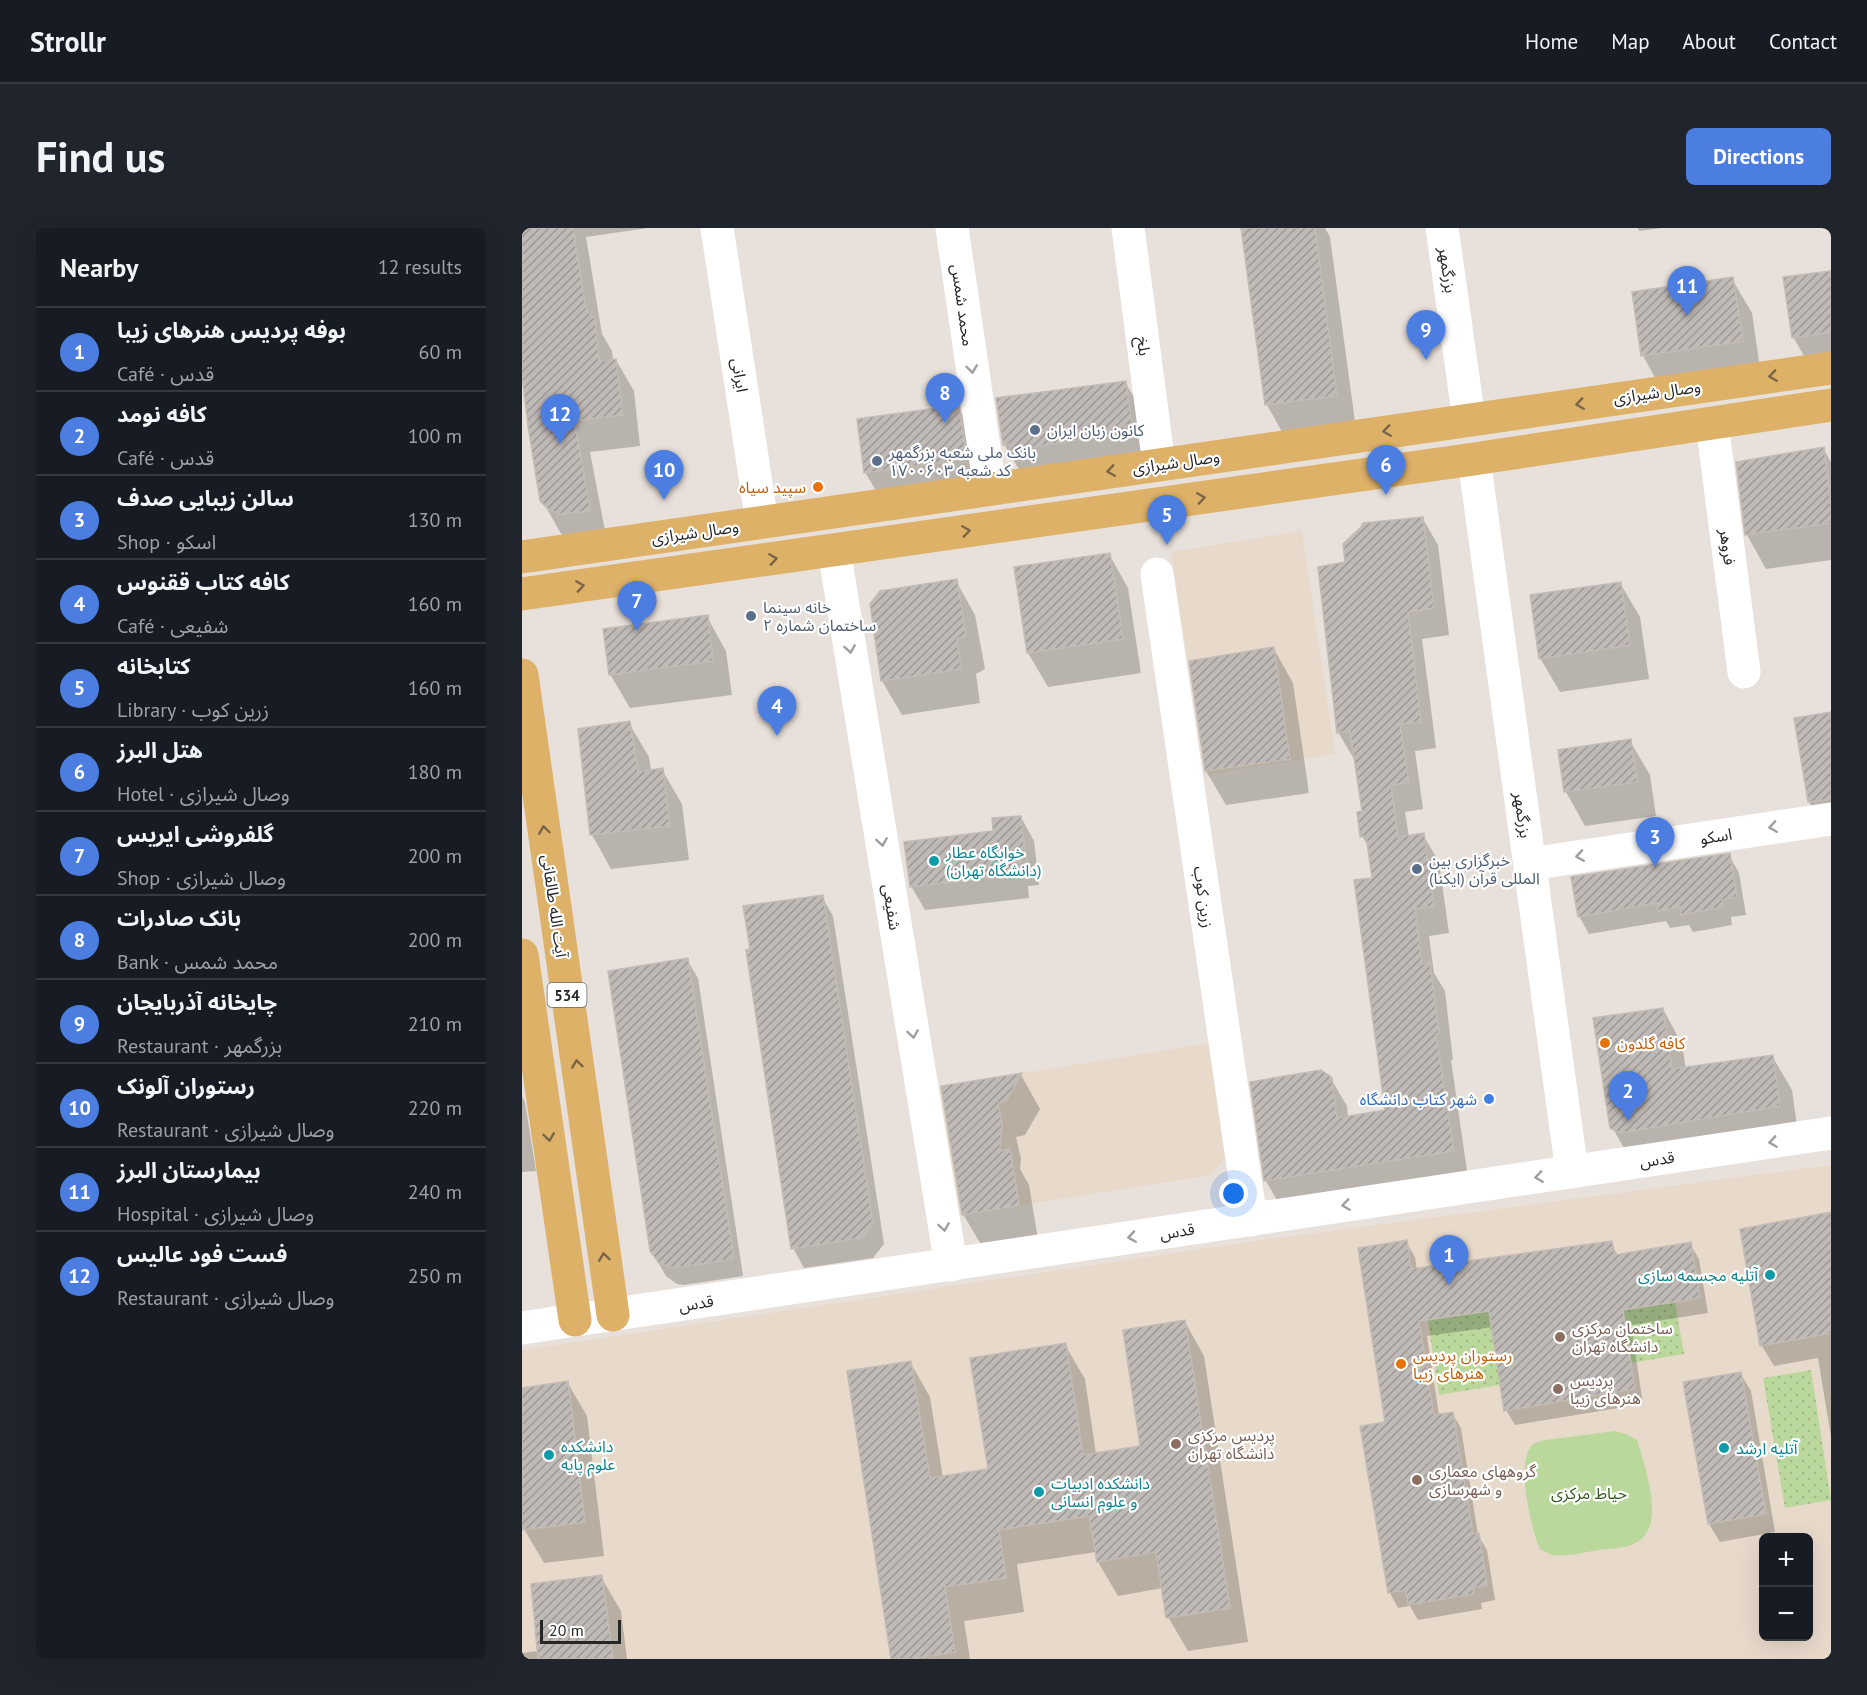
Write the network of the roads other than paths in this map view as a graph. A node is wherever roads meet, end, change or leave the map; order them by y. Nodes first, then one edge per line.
1 (717, 228) edge
2 (952, 228) edge
3 (1128, 228) edge
4 (1442, 228) edge
5 (1831, 368) edge
6 (1831, 405) edge
7 (1469, 420) junction
8 (1712, 423) junction
9 (1474, 459) junction
10 (1159, 465) junction
11 (990, 489) junction
12 (828, 513) junction
13 (762, 522) junction
14 (834, 550) junction
15 (522, 557) edge
16 (1157, 573) dead end
17 (522, 594) edge
18 (1744, 672) dead end
19 (522, 675) edge
20 (1831, 819) edge
21 (1530, 864) junction
22 (522, 955) edge
23 (1831, 1133) edge
24 (1572, 1172) junction
25 (1251, 1220) junction
26 (951, 1265) junction
27 (613, 1315) junction
28 (575, 1320) junction
29 (522, 1328) edge

1 - 13 street, ایرانی
2 -> 11 street, محمد شمس
3 - 10 street, بلخ
4 - 7 street, بزرگمهر
5 -> 7 main road, وصال شیرازی
6 - 8 main road
7 - 9 main road
7 -> 10 main road, وصال شیرازی
8 - 9 main road
8 - 18 street, فروهر
14 -> 9 main road
9 - 21 street, بزرگمهر
10 -> 11 main road, وصال شیرازی
11 - 12 main road, وصال شیرازی
12 - 13 main road, وصال شیرازی
12 - 14 main road
13 - 15 main road, وصال شیرازی
17 -> 14 main road
14 -> 26 street, شفیعی
16 - 25 street, زرین کوب
27 -> 19 main road, آیت الله طالقانی / 534
20 -> 21 street, اسکو
21 - 24 street, بزرگمهر
22 -> 28 main road, 534
23 -> 24 street, قدس
24 -> 25 street, قدس
25 -> 26 street, قدس
26 - 27 street, قدس
27 - 28 street, قدس
28 - 29 street, قدس

